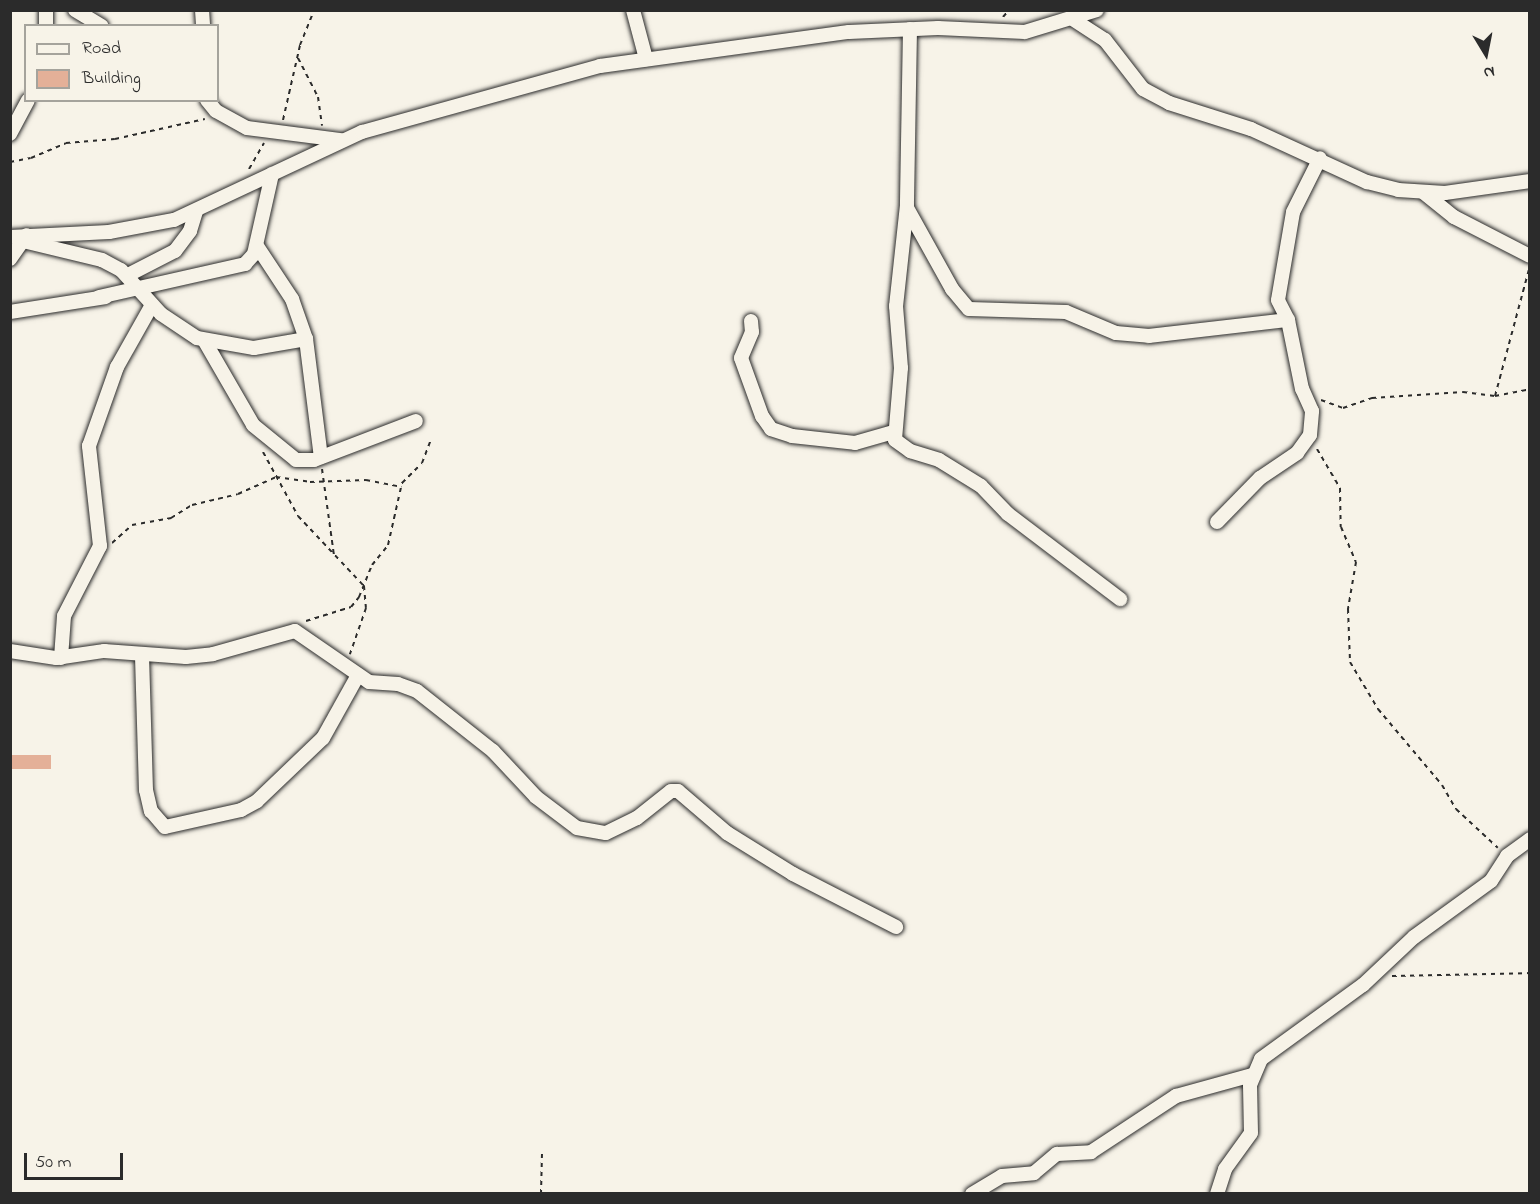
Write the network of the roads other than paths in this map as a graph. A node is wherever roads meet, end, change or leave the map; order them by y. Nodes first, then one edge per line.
1 (75, 10) edge
2 (633, 10) edge
3 (1097, 10) edge
4 (1074, 20) junction
5 (99, 24) edge
6 (910, 29) junction
7 (646, 59) junction
8 (27, 102) edge
9 (205, 102) edge
10 (10, 134) edge
11 (343, 140) junction
12 (1320, 158) junction
13 (272, 174) junction
14 (1530, 181) edge
15 (1423, 192) junction
16 (907, 208) junction
17 (196, 211) junction
18 (20, 238) edge
19 (257, 246) junction
20 (1530, 256) edge
21 (10, 259) edge
22 (128, 275) junction
23 (138, 288) junction
24 (99, 297) junction
25 (151, 304) junction
26 (10, 312) edge
27 (1288, 320) junction
28 (751, 321) dead end
29 (306, 339) junction
30 (204, 340) junction
31 (416, 421) dead end
32 (892, 432) junction
33 (321, 457) junction
34 (1217, 522) dead end
35 (1120, 599) dead end
36 (10, 651) edge
37 (142, 656) junction
38 (61, 658) junction
39 (358, 675) junction
40 (1530, 839) edge
41 (896, 927) dead end
42 (1252, 1075) junction
43 (972, 1194) edge
44 (1217, 1194) edge

1 - 5 street
2 - 7 street
3 - 4 street
4 - 6 street
4 - 12 street
6 - 7 street
6 - 16 street
7 - 11 street
8 - 10 street
9 - 11 street
11 - 13 street
12 - 15 street
12 - 27 street
13 - 17 street
13 - 19 street
14 - 15 street
15 - 20 street
16 - 27 street
16 - 32 street
17 - 18 street
17 - 22 street
18 - 21 street
18 - 22 street
19 - 23 street
19 - 29 street
22 - 23 street
23 - 24 street
23 - 25 street
24 - 25 street
24 - 26 street
25 - 30 street
25 - 38 street
27 - 34 street
28 - 32 street
29 - 30 street
29 - 33 street
30 - 33 street
31 - 33 street
32 - 35 street
36 - 38 street
37 - 38 street
37 - 39 street
37 - 39 street
39 - 41 street
40 - 42 street
42 - 43 street
42 - 44 street

